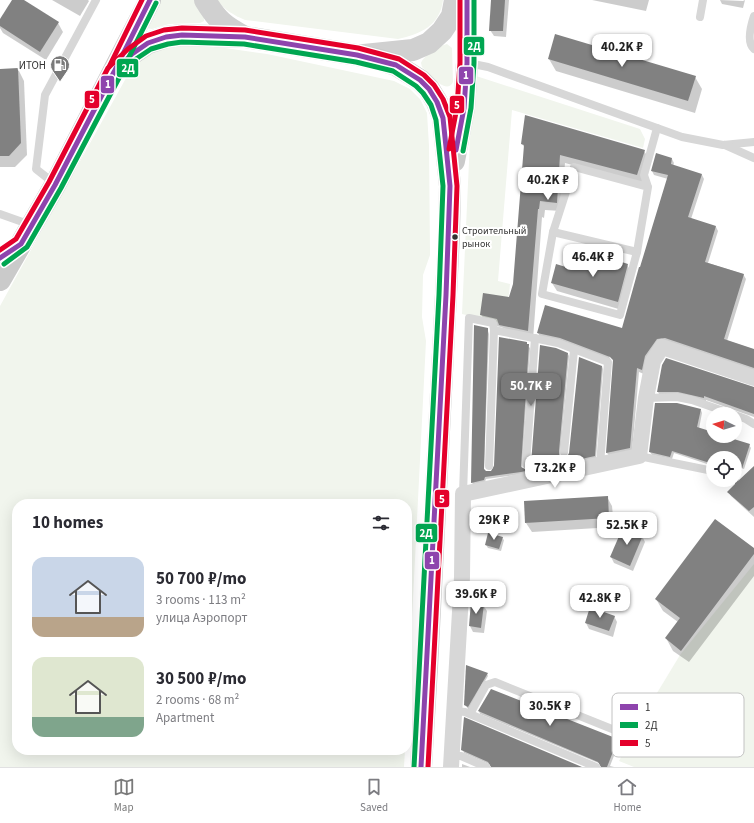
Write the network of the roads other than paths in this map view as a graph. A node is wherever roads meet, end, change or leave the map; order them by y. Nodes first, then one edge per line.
1 (96, 0) edge
2 (150, 0) edge
3 (204, 0) edge
4 (454, 0) edge
5 (467, 0) edge
6 (704, 0) edge
7 (754, 16) edge
8 (700, 17) dead end
9 (245, 37) junction
10 (754, 49) edge
11 (357, 55) junction
12 (467, 63) junction
13 (114, 72) junction
14 (657, 128) junction
15 (754, 142) edge
16 (723, 144) junction
17 (754, 158) edge
18 (55, 185) junction
19 (450, 186) junction
20 (648, 187) junction
21 (0, 214) edge
22 (32, 226) junction
23 (553, 232) junction
24 (21, 244) junction
25 (637, 252) junction
26 (0, 258) edge
27 (0, 280) edge
28 (494, 330) junction
29 (535, 338) junction
30 (574, 350) junction
31 (754, 378) edge
32 (646, 398) junction
33 (712, 407) edge
34 (742, 418) edge
35 (754, 424) edge
36 (564, 452) dead end
37 (639, 456) junction
38 (526, 464) dead end
39 (600, 465) junction
40 (489, 466) dead end
41 (706, 470) edge
42 (463, 494) junction
43 (462, 713) junction
44 (612, 729) edge
45 (452, 762) edge
46 (421, 767) edge
47 (486, 767) edge
48 (596, 767) edge

1 - 18 lane
2 - 13 main road
3 - 9 street
4 - 11 street
5 - 12 main road
6 - 8 lane
7 - 10 lane
9 - 11 main road
9 - 13 main road
11 - 19 main road
12 - 14 lane
12 - 19 main road
13 - 18 main road
14 - 16 lane
14 - 20 lane
15 - 16 lane
16 - 17 lane
18 - 22 main road
19 - 46 main road
20 - 23 lane
20 - 25 lane
21 - 22 lane
22 - 24 main road
23 - 25 lane
23 - 25 lane
24 - 26 main road
24 - 27 main road
28 - 29 lane
28 - 40 lane
28 - 42 lane
29 - 30 lane
29 - 38 lane
30 - 36 lane
30 - 39 lane
31 - 32 street
32 - 33 lane
32 - 37 street
34 - 35 lane
37 - 39 street
37 - 41 lane
39 - 42 street
42 - 43 street
43 - 44 lane
43 - 45 street
43 - 48 lane
45 - 47 lane

